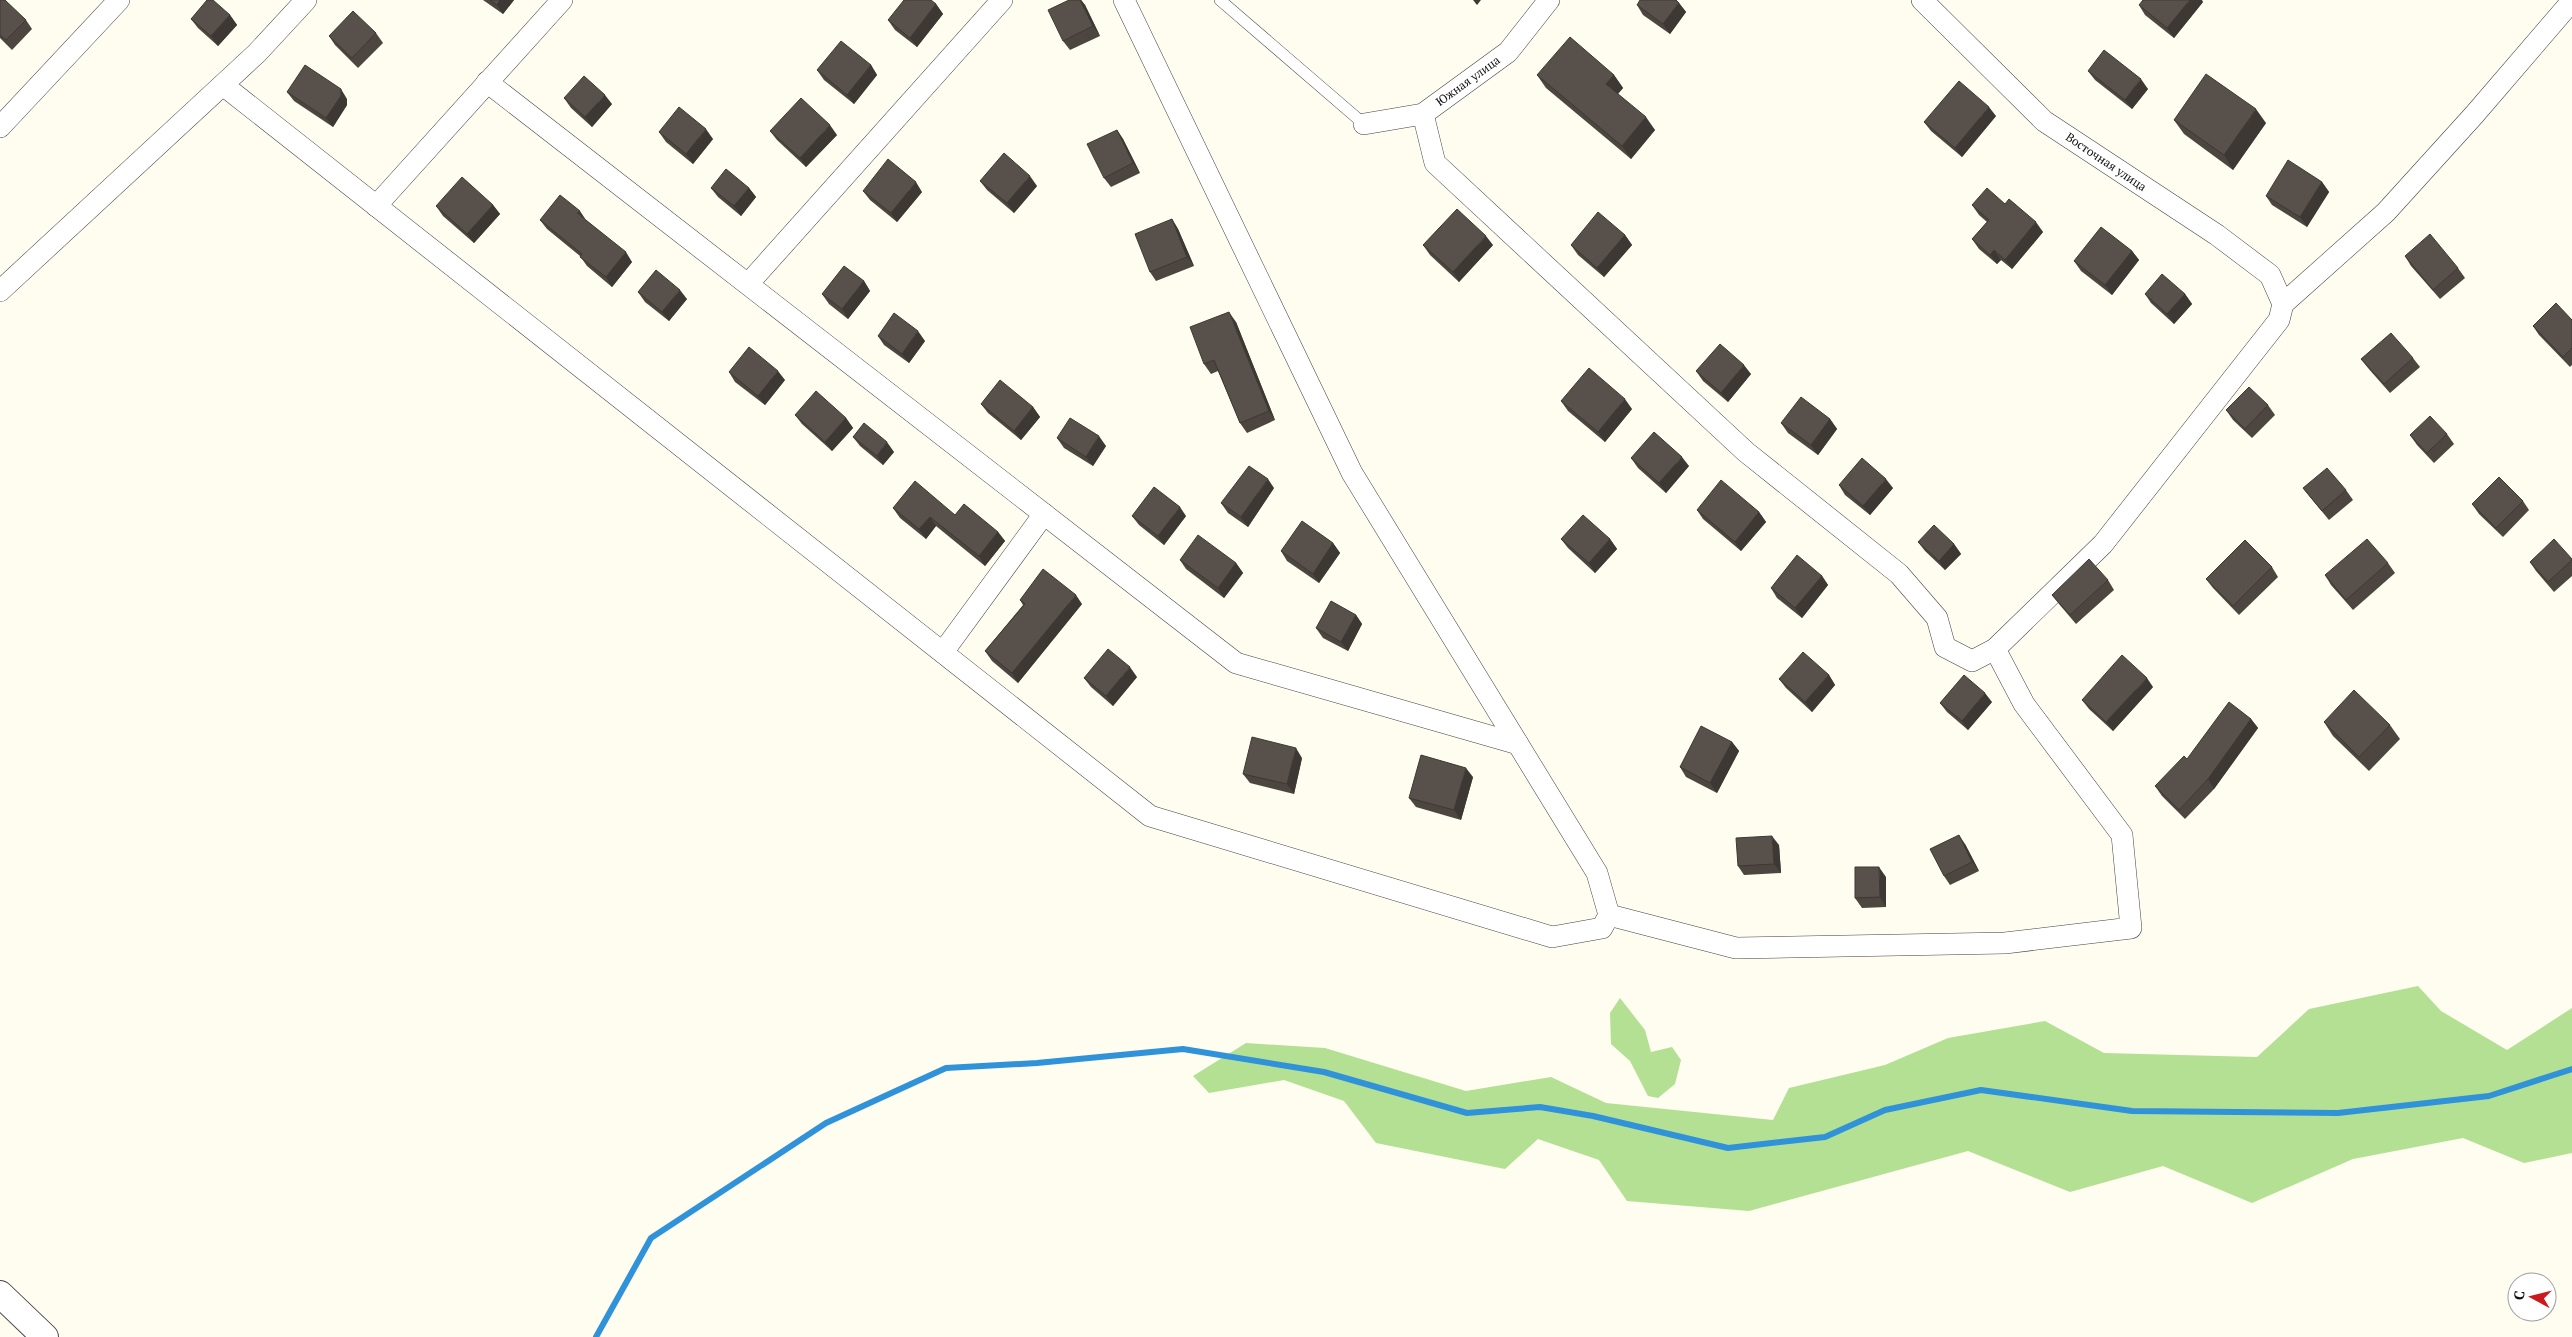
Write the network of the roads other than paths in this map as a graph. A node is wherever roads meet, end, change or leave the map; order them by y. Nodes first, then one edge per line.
1 (119, 0) edge
2 (306, 0) edge
3 (562, 0) edge
4 (1002, 0) edge
5 (1124, 0) edge
6 (1220, 0) edge
7 (1549, 0) edge
8 (1922, 0) edge
9 (2572, 1) edge
10 (488, 82) junction
11 (223, 84) junction
12 (1423, 114) junction
13 (1364, 124) joint
14 (0, 128) edge
15 (376, 206) junction
16 (748, 284) junction
17 (0, 291) edge
18 (2281, 312) junction
19 (1044, 514) junction
20 (1995, 649) junction
21 (943, 652) junction
22 (1518, 744) junction
23 (1609, 915) junction
24 (0, 1294) edge
25 (45, 1337) edge

1 - 14 street
2 - 11 street
3 - 10 street
4 - 16 street
5 - 22 street
6 - 13 lane
7 - 12 street, Южная улица
8 - 18 street, Восточная улица
9 - 18 street
10 - 15 street
10 - 16 street
11 - 15 street
11 - 17 street
12 - 13 street, Южная улица
12 - 20 street
15 - 21 street
16 - 19 street
18 - 20 street
19 - 21 street
19 - 22 street
20 - 23 street
21 - 23 street
22 - 23 street
24 - 25 street

